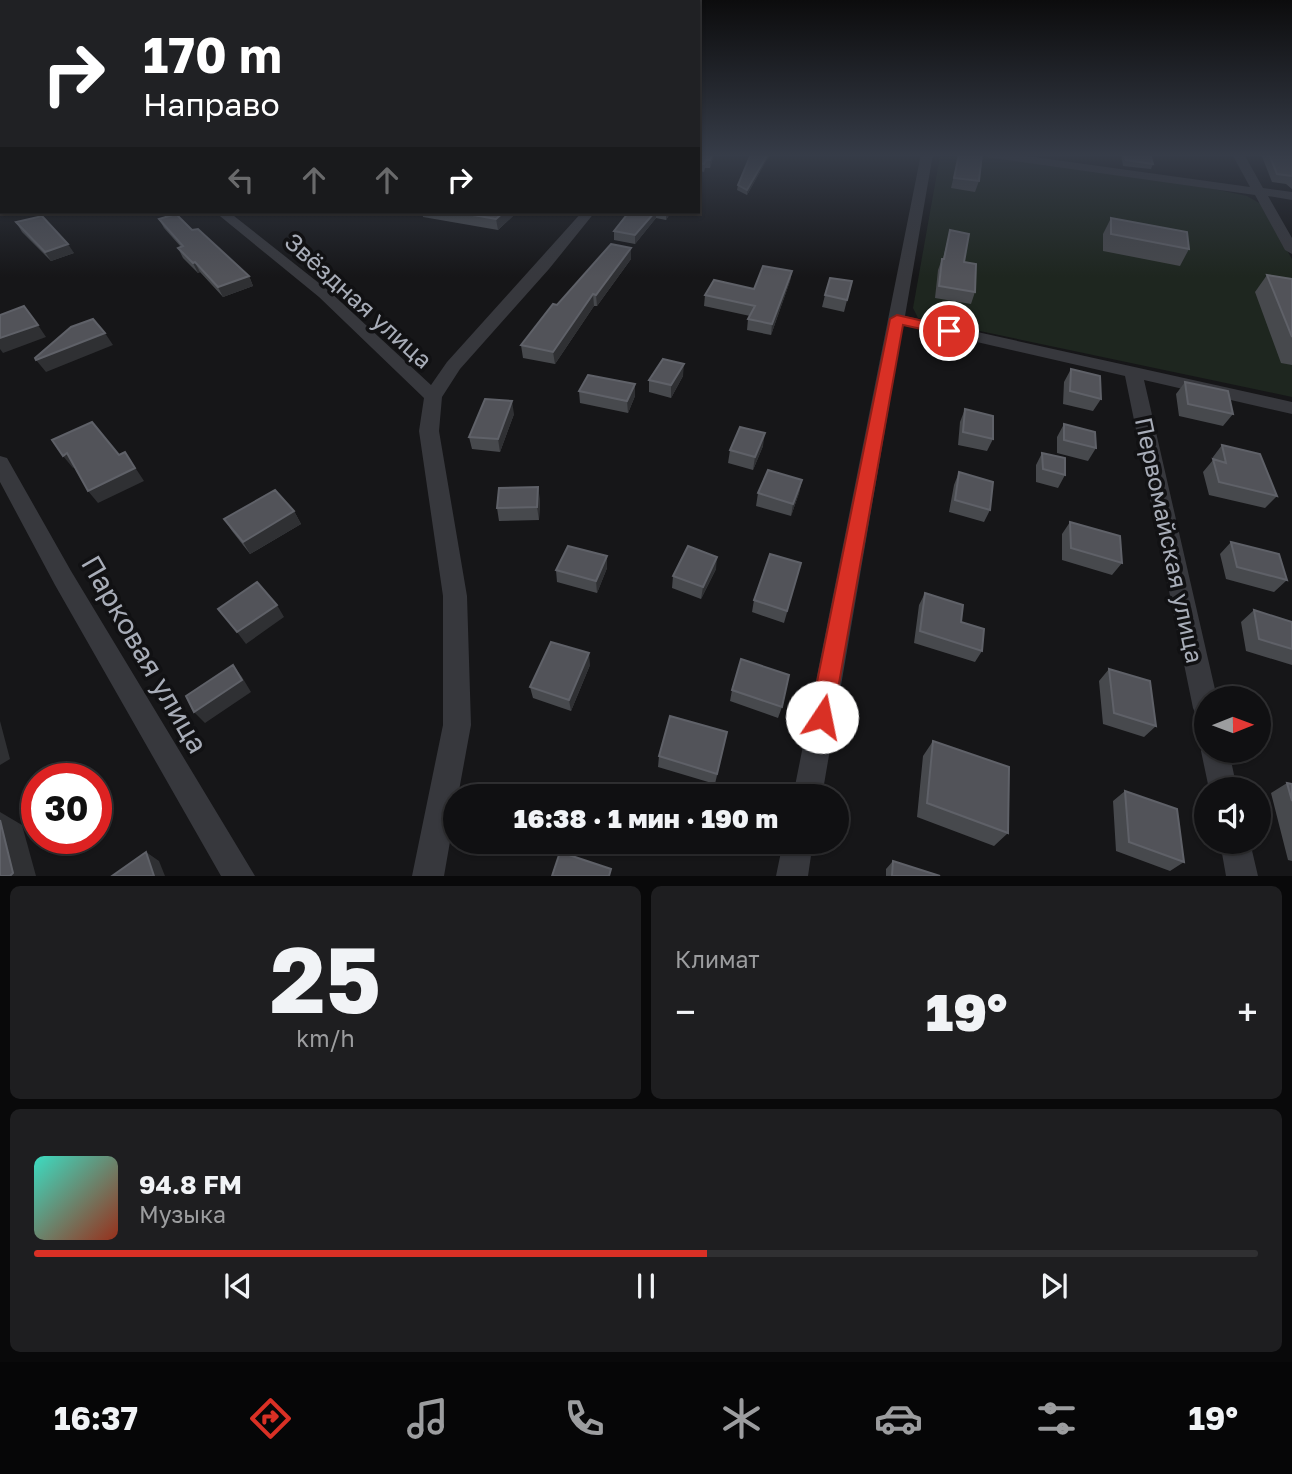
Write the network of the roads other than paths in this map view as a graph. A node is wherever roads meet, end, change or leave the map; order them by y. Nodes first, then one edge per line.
1 (920, 195) edge
2 (1261, 195) edge
3 (224, 214) edge
4 (580, 214) edge
5 (1292, 250) edge
6 (897, 319) junction
7 (1133, 372) junction
8 (433, 397) junction
9 (1292, 408) edge
10 (0, 463) edge
11 (1201, 686) edge
12 (809, 784) edge
13 (796, 854) edge
14 (1237, 854) edge
15 (239, 876) edge
16 (428, 876) edge
17 (792, 876) edge
18 (1242, 876) edge

1 - 6 street
2 - 5 street
3 - 8 street, Звёздная улица
4 - 8 street
6 - 7 street
6 - 12 street
7 - 9 street
7 - 11 street, Первомайская улица
8 - 16 street
10 - 15 street, Парковая улица
13 - 17 street
14 - 18 street

